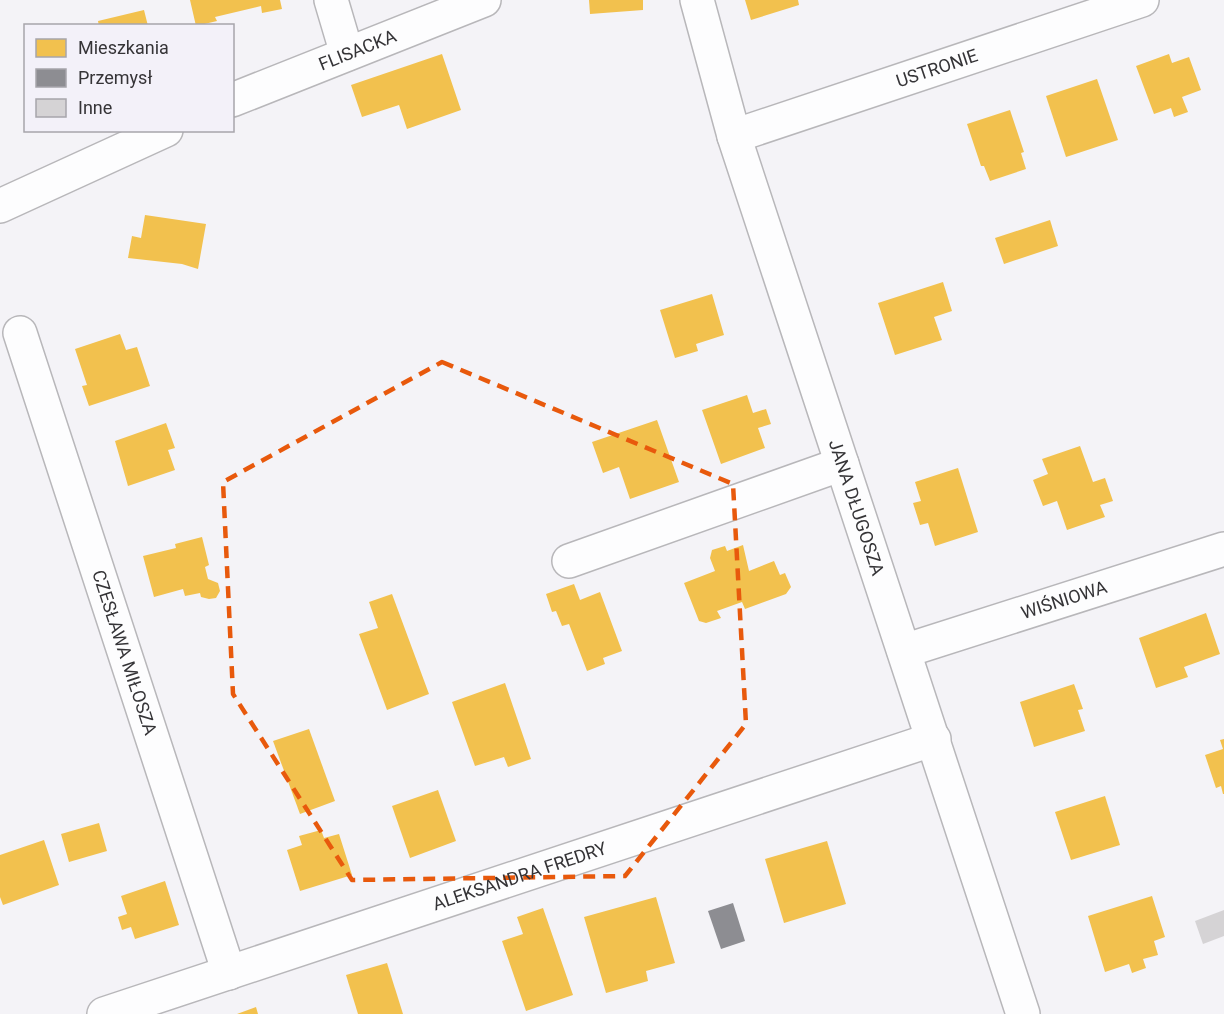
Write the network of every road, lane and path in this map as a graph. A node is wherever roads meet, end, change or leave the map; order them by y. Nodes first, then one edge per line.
1 (331, 0) edge
2 (484, 0) edge
3 (697, 0) edge
4 (1142, 0) edge
5 (346, 54) junction
6 (234, 99) edge
7 (162, 132) edge
8 (734, 136) junction
9 (0, 206) edge
10 (20, 333) dead end
11 (842, 464) junction
12 (1224, 549) edge
13 (569, 561) dead end
14 (904, 651) junction
15 (934, 739) junction
16 (229, 973) junction
17 (104, 1014) edge
18 (1023, 1014) edge

1 - 5 street
2 - 5 street, FLISACKA
3 - 8 street, JANA DŁUGOSZA
4 - 8 street, USTRONIE
5 - 6 street, FLISACKA
7 - 9 street
8 - 11 street, JANA DŁUGOSZA
10 - 16 street, CZESŁAWA MIŁOSZA
11 - 13 street
11 - 14 street, JANA DŁUGOSZA
12 - 14 street, WIŚNIOWA
14 - 15 street, JANA DŁUGOSZA
15 - 16 street, ALEKSANDRA FREDRY
15 - 18 street, JANA DŁUGOSZA
16 - 17 street, ALEKSANDRA FREDRY

